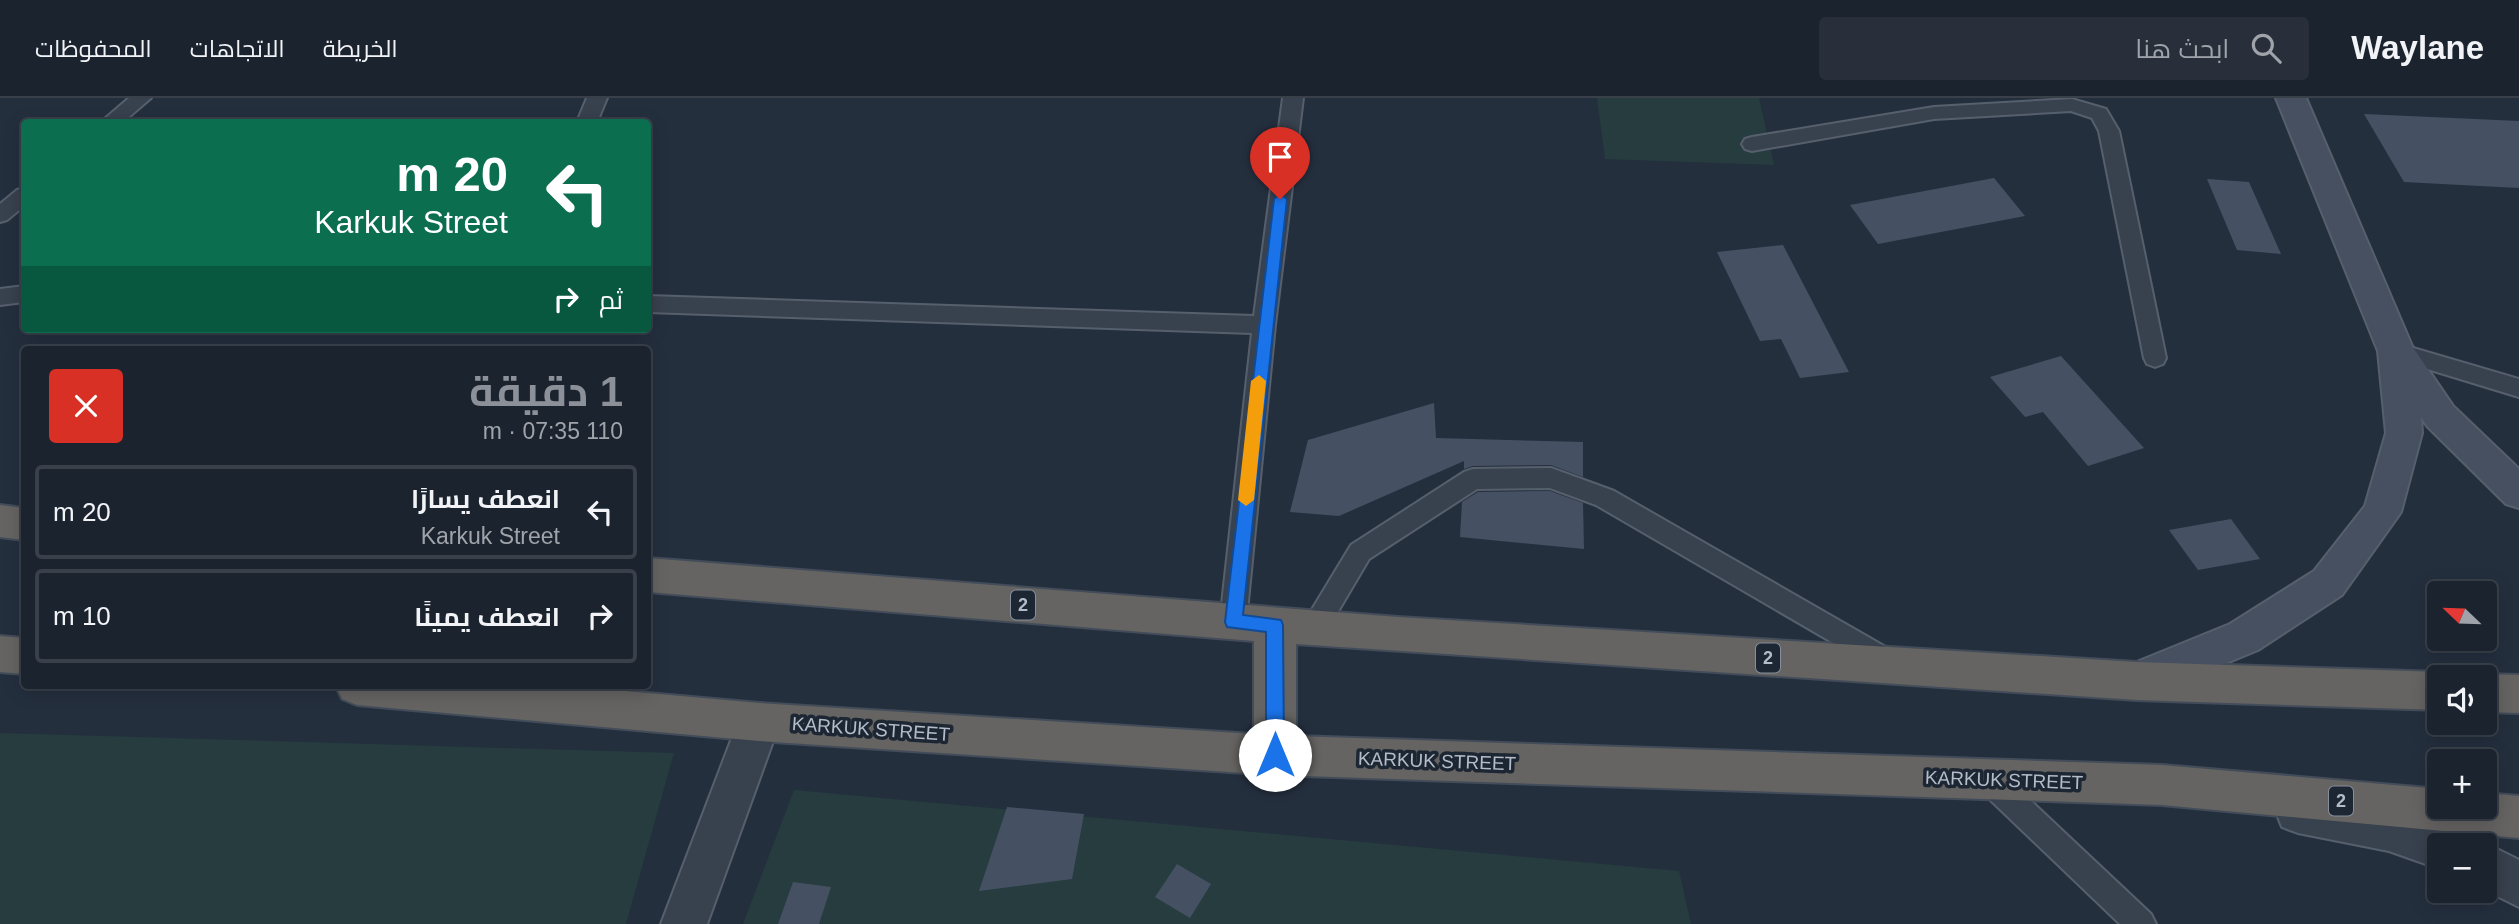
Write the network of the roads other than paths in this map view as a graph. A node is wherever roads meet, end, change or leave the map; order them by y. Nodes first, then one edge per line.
1 (141, 98) edge
2 (597, 98) edge
3 (1293, 98) edge
4 (2291, 98) edge
5 (2010, 103) edge
6 (115, 119) edge
7 (588, 119) edge
8 (1752, 144) dead end
9 (21, 198) edge
10 (0, 215) edge
11 (21, 294) edge
12 (0, 297) edge
13 (651, 304) edge
14 (1264, 325) junction
15 (2396, 351) junction
16 (2155, 358) dead end
17 (2519, 388) edge
18 (2519, 493) edge
19 (0, 521) edge
20 (21, 524) edge
21 (651, 575) edge
22 (1233, 622) junction
23 (1294, 627) junction
24 (0, 654) edge
25 (21, 656) edge
26 (1896, 666) junction
27 (2137, 681) junction
28 (390, 689) edge
29 (2427, 691) edge
30 (2497, 693) edge
31 (2519, 694) edge
32 (759, 722) junction
33 (1275, 755) junction
34 (1989, 779) junction
35 (2162, 785) junction
36 (2519, 817) edge
37 (2427, 843) edge
38 (2497, 871) edge
39 (2519, 885) edge
40 (684, 924) edge
41 (2141, 924) edge

1 - 6 lane
2 - 7 lane
3 - 14 lane
4 - 15 main road
5 - 8 lane
5 - 16 lane
9 - 10 lane
11 - 12 lane
13 - 14 lane
14 - 22 lane
15 - 17 lane
15 - 18 main road
15 - 27 main road
19 - 20 highway
21 - 22 highway, 2
22 - 23 highway, 2
23 - 26 highway, 2
23 - 26 lane
23 - 33 highway
24 - 25 highway
26 - 27 highway, 2
27 - 29 highway, 2
28 - 32 highway, KARKUK STREET / 2
30 - 31 highway
32 - 33 highway, KARKUK STREET / 2
32 - 40 street
33 - 34 highway, KARKUK STREET / 2
34 - 35 highway, KARKUK STREET / 2
34 - 41 lane
35 - 36 highway, KARKUK STREET / 2
35 - 37 street
38 - 39 street

